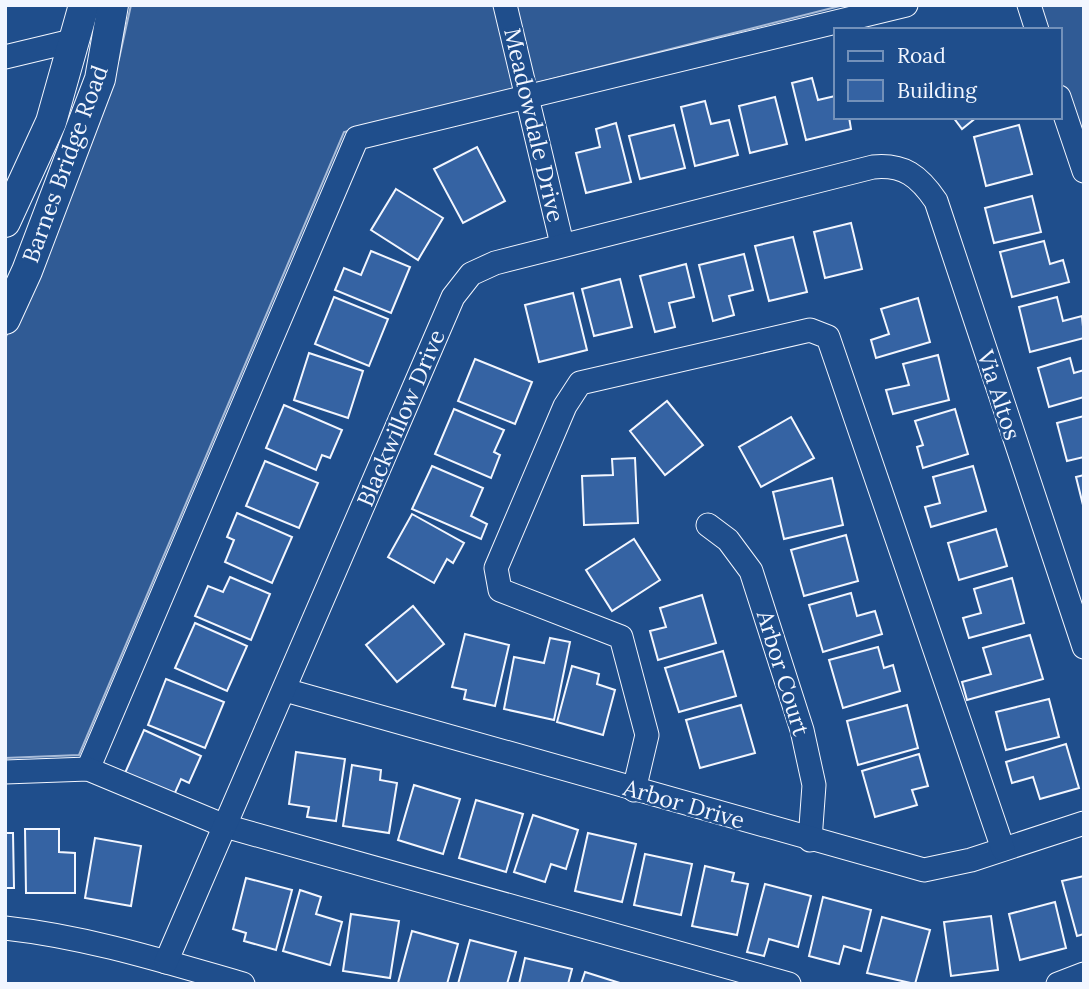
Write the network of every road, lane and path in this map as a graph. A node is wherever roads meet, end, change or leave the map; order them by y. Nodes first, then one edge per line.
1 (84, 5) edge
2 (113, 5) edge
3 (505, 5) edge
4 (906, 5) edge
5 (1029, 5) edge
6 (1036, 28) edge
7 (76, 40) junction
8 (5, 57) edge
9 (529, 98) junction
10 (1061, 103) edge
11 (888, 166) joint
12 (1084, 170) edge
13 (8, 206) edge
14 (562, 244) junction
15 (5, 319) edge
16 (708, 525) dead end
17 (1084, 647) edge
18 (285, 690) junction
19 (88, 769) junction
20 (5, 772) edge
21 (634, 790) junction
22 (1084, 823) edge
23 (225, 826) junction
24 (810, 840) junction
25 (1003, 849) junction
26 (5, 928) edge
27 (166, 962) junction
28 (1084, 975) edge
29 (243, 984) edge
30 (789, 984) edge
31 (1058, 984) edge

1 - 7 main road, Barnes Bridge Road
2 - 15 main road, Barnes Bridge Road
3 - 9 street, Meadowdale Drive
4 - 9 street
5 - 6 street
7 - 8 street
7 - 13 main road, Barnes Bridge Road
9 - 14 street, Meadowdale Drive
9 - 19 street
10 - 12 street
11 - 14 street, Blackwillow Drive
11 - 17 street, Via Altos
14 - 18 street, Blackwillow Drive
16 - 24 street, Arbor Court
18 - 21 street, Arbor Drive
18 - 23 street, Blackwillow Drive
19 - 20 street
19 - 23 street
21 - 24 street, Arbor Drive
21 - 25 street
22 - 25 street, Arbor Drive
23 - 27 street, Blackwillow Drive
23 - 30 street
24 - 25 street, Arbor Drive
26 - 27 street
27 - 29 street
28 - 31 street

